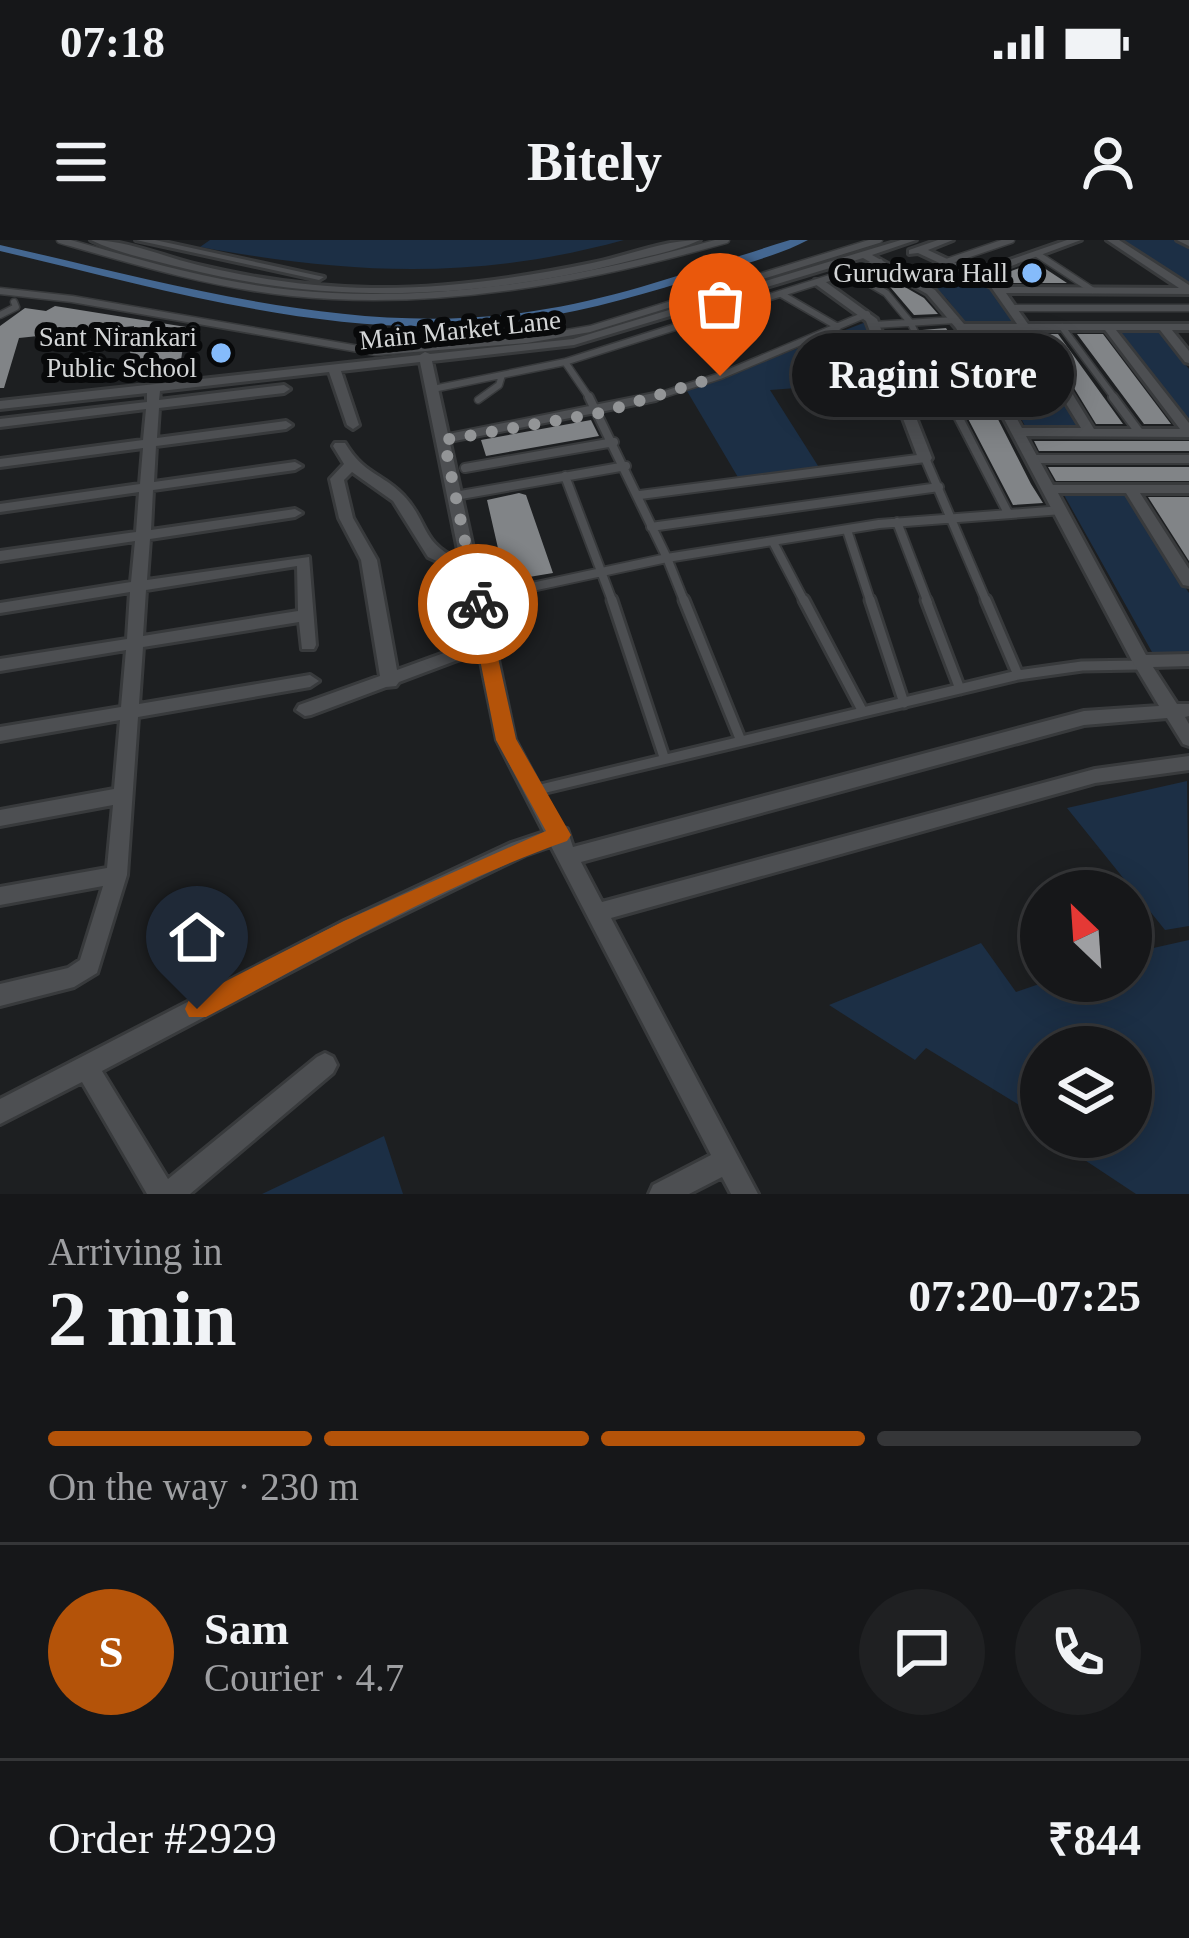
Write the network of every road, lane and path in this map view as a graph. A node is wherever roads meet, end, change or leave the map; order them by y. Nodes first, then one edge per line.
1 (60, 240) edge
2 (96, 240) edge
3 (142, 240) edge
4 (672, 240) edge
5 (695, 240) edge
6 (725, 240) edge
7 (880, 240) edge
8 (948, 240) edge
9 (1011, 240) edge
10 (1076, 240) edge
11 (1112, 240) edge
12 (915, 245) edge
13 (188, 253) junction
14 (1037, 254) junction
15 (872, 259) junction
16 (946, 262) junction
17 (171, 263) junction
18 (850, 272) junction
19 (977, 275) junction
20 (0, 280) edge
21 (819, 282) junction
22 (995, 285) junction
23 (1092, 290) junction
24 (1189, 290) edge
25 (0, 291) edge
26 (10, 292) junction
27 (781, 294) junction
28 (0, 301) edge
29 (1012, 308) junction
30 (1189, 308) edge
31 (0, 314) edge
32 (870, 320) junction
33 (910, 323) junction
34 (958, 324) junction
35 (838, 327) junction
36 (1025, 327) junction
37 (1062, 327) junction
38 (1108, 327) junction
39 (1162, 327) junction
40 (1189, 327) edge
41 (425, 356) junction
42 (1189, 359) edge
43 (565, 362) junction
44 (334, 368) junction
45 (502, 375) junction
46 (988, 376) junction
47 (940, 381) junction
48 (898, 382) junction
49 (284, 388) dead end
50 (433, 389) junction
51 (153, 394) junction
52 (478, 401) dead end
53 (0, 405) edge
54 (600, 413) junction
55 (0, 423) edge
56 (286, 425) dead end
57 (352, 425) dead end
58 (1189, 432) edge
59 (1021, 433) junction
60 (1090, 433) junction
61 (1139, 433) junction
62 (444, 440) junction
63 (614, 442) junction
64 (151, 444) junction
65 (340, 446) dead end
66 (925, 458) junction
67 (1035, 459) junction
68 (1189, 459) edge
69 (0, 463) edge
70 (351, 465) junction
71 (295, 466) dead end
72 (626, 466) junction
73 (465, 468) dead end
74 (565, 476) junction
75 (939, 487) junction
76 (148, 488) junction
77 (1050, 489) junction
78 (1130, 489) junction
79 (1189, 489) edge
80 (640, 495) junction
81 (455, 496) junction
82 (0, 508) edge
83 (1062, 510) junction
84 (295, 513) dead end
85 (1008, 513) junction
86 (953, 518) junction
87 (897, 523) junction
88 (651, 526) junction
89 (847, 530) junction
90 (144, 535) junction
91 (772, 542) junction
92 (0, 556) edge
93 (667, 558) junction
94 (469, 570) junction
95 (603, 572) junction
96 (1189, 580) edge
97 (140, 586) junction
98 (476, 599) junction
99 (0, 608) edge
100 (306, 615) junction
101 (488, 643) junction
102 (135, 644) junction
103 (308, 645) dead end
104 (1189, 660) edge
105 (1141, 661) junction
106 (0, 665) edge
107 (1018, 675) junction
108 (310, 681) dead end
109 (390, 682) junction
110 (960, 689) junction
111 (904, 703) junction
112 (305, 710) dead end
113 (1180, 710) edge
114 (130, 712) junction
115 (863, 712) junction
116 (0, 734) edge
117 (1189, 740) edge
118 (741, 741) junction
119 (664, 757) junction
120 (1189, 763) edge
121 (533, 791) junction
122 (123, 795) junction
123 (0, 818) edge
124 (566, 846) junction
125 (117, 875) junction
126 (0, 896) edge
127 (599, 912) junction
128 (0, 995) edge
129 (325, 1065) dead end
130 (86, 1067) junction
131 (0, 1112) edge
132 (728, 1160) junction
133 (166, 1194) edge
134 (662, 1194) edge
135 (746, 1194) edge

1 - 6 lane
2 - 17 street
3 - 13 street
4 - 13 street
5 - 17 street
7 - 26 lane
8 - 12 street, Main Market Lane
9 - 16 lane
10 - 14 street
11 - 24 street
12 - 15 street, Main Market Lane
12 - 16 street
13 - 17 street
14 - 19 street
14 - 23 lane
15 - 18 lane
15 - 34 street
15 - 41 street, Main Market Lane
16 - 19 street
18 - 21 lane
18 - 33 lane
19 - 22 street
20 - 26 lane
21 - 27 lane
21 - 32 street
22 - 23 street
22 - 29 street
23 - 24 street
25 - 26 lane
27 - 35 lane
27 - 43 lane
28 - 31 lane
29 - 30 lane
29 - 36 street
32 - 33 lane
32 - 35 lane
32 - 48 street
33 - 34 lane
33 - 47 lane
34 - 36 street
34 - 46 street
35 - 54 lane
36 - 37 street
36 - 60 street
37 - 38 street
37 - 61 lane
38 - 39 street
38 - 58 street
39 - 40 street
39 - 42 street
41 - 44 street, Main Market Lane
41 - 50 street
43 - 45 lane
43 - 54 lane
44 - 51 street, Main Market Lane
44 - 57 street
45 - 50 lane
45 - 52 lane
46 - 47 lane
46 - 59 street
47 - 48 lane
47 - 85 lane
48 - 66 street
49 - 51 street
50 - 62 street
51 - 53 street, Main Market Lane
51 - 55 street
51 - 64 street
54 - 62 lane
54 - 63 lane
56 - 64 street
58 - 61 street
59 - 60 street
59 - 67 street
60 - 61 street
62 - 81 street
63 - 72 lane
63 - 73 lane
64 - 69 street
64 - 76 street
65 - 70 street
66 - 75 lane
66 - 80 lane
67 - 68 lane
67 - 77 street
70 - 94 street
70 - 109 street
71 - 76 street
72 - 74 lane
72 - 80 lane
74 - 81 lane
74 - 95 lane
75 - 86 lane
75 - 88 lane
76 - 82 street
76 - 90 street
77 - 78 street
77 - 83 street
78 - 79 street
78 - 96 street
80 - 88 lane
81 - 94 street
83 - 85 lane
83 - 105 street
84 - 90 street
85 - 86 lane
86 - 87 lane
86 - 107 lane
87 - 89 lane
87 - 110 lane
88 - 93 lane
89 - 91 lane
89 - 111 lane
90 - 92 street
90 - 97 street
91 - 93 lane
91 - 115 lane
93 - 95 lane
93 - 118 lane
94 - 98 street
95 - 98 lane
95 - 119 lane
97 - 99 street
97 - 100 street
97 - 102 street
98 - 101 street
100 - 102 street
100 - 103 street
101 - 109 street
101 - 121 street
102 - 106 street
102 - 114 street
104 - 105 street
105 - 107 lane
105 - 113 street
107 - 110 lane
108 - 114 street
109 - 112 street
110 - 111 lane
111 - 115 lane
113 - 117 street
113 - 124 street
114 - 116 street
114 - 122 street
115 - 118 lane
118 - 119 lane
119 - 121 lane
120 - 127 street
121 - 124 street
122 - 123 street
122 - 125 street
124 - 127 street
124 - 130 street
125 - 126 street
125 - 128 street
127 - 132 street
129 - 133 street
130 - 131 street
130 - 133 street
132 - 134 street
132 - 135 street

